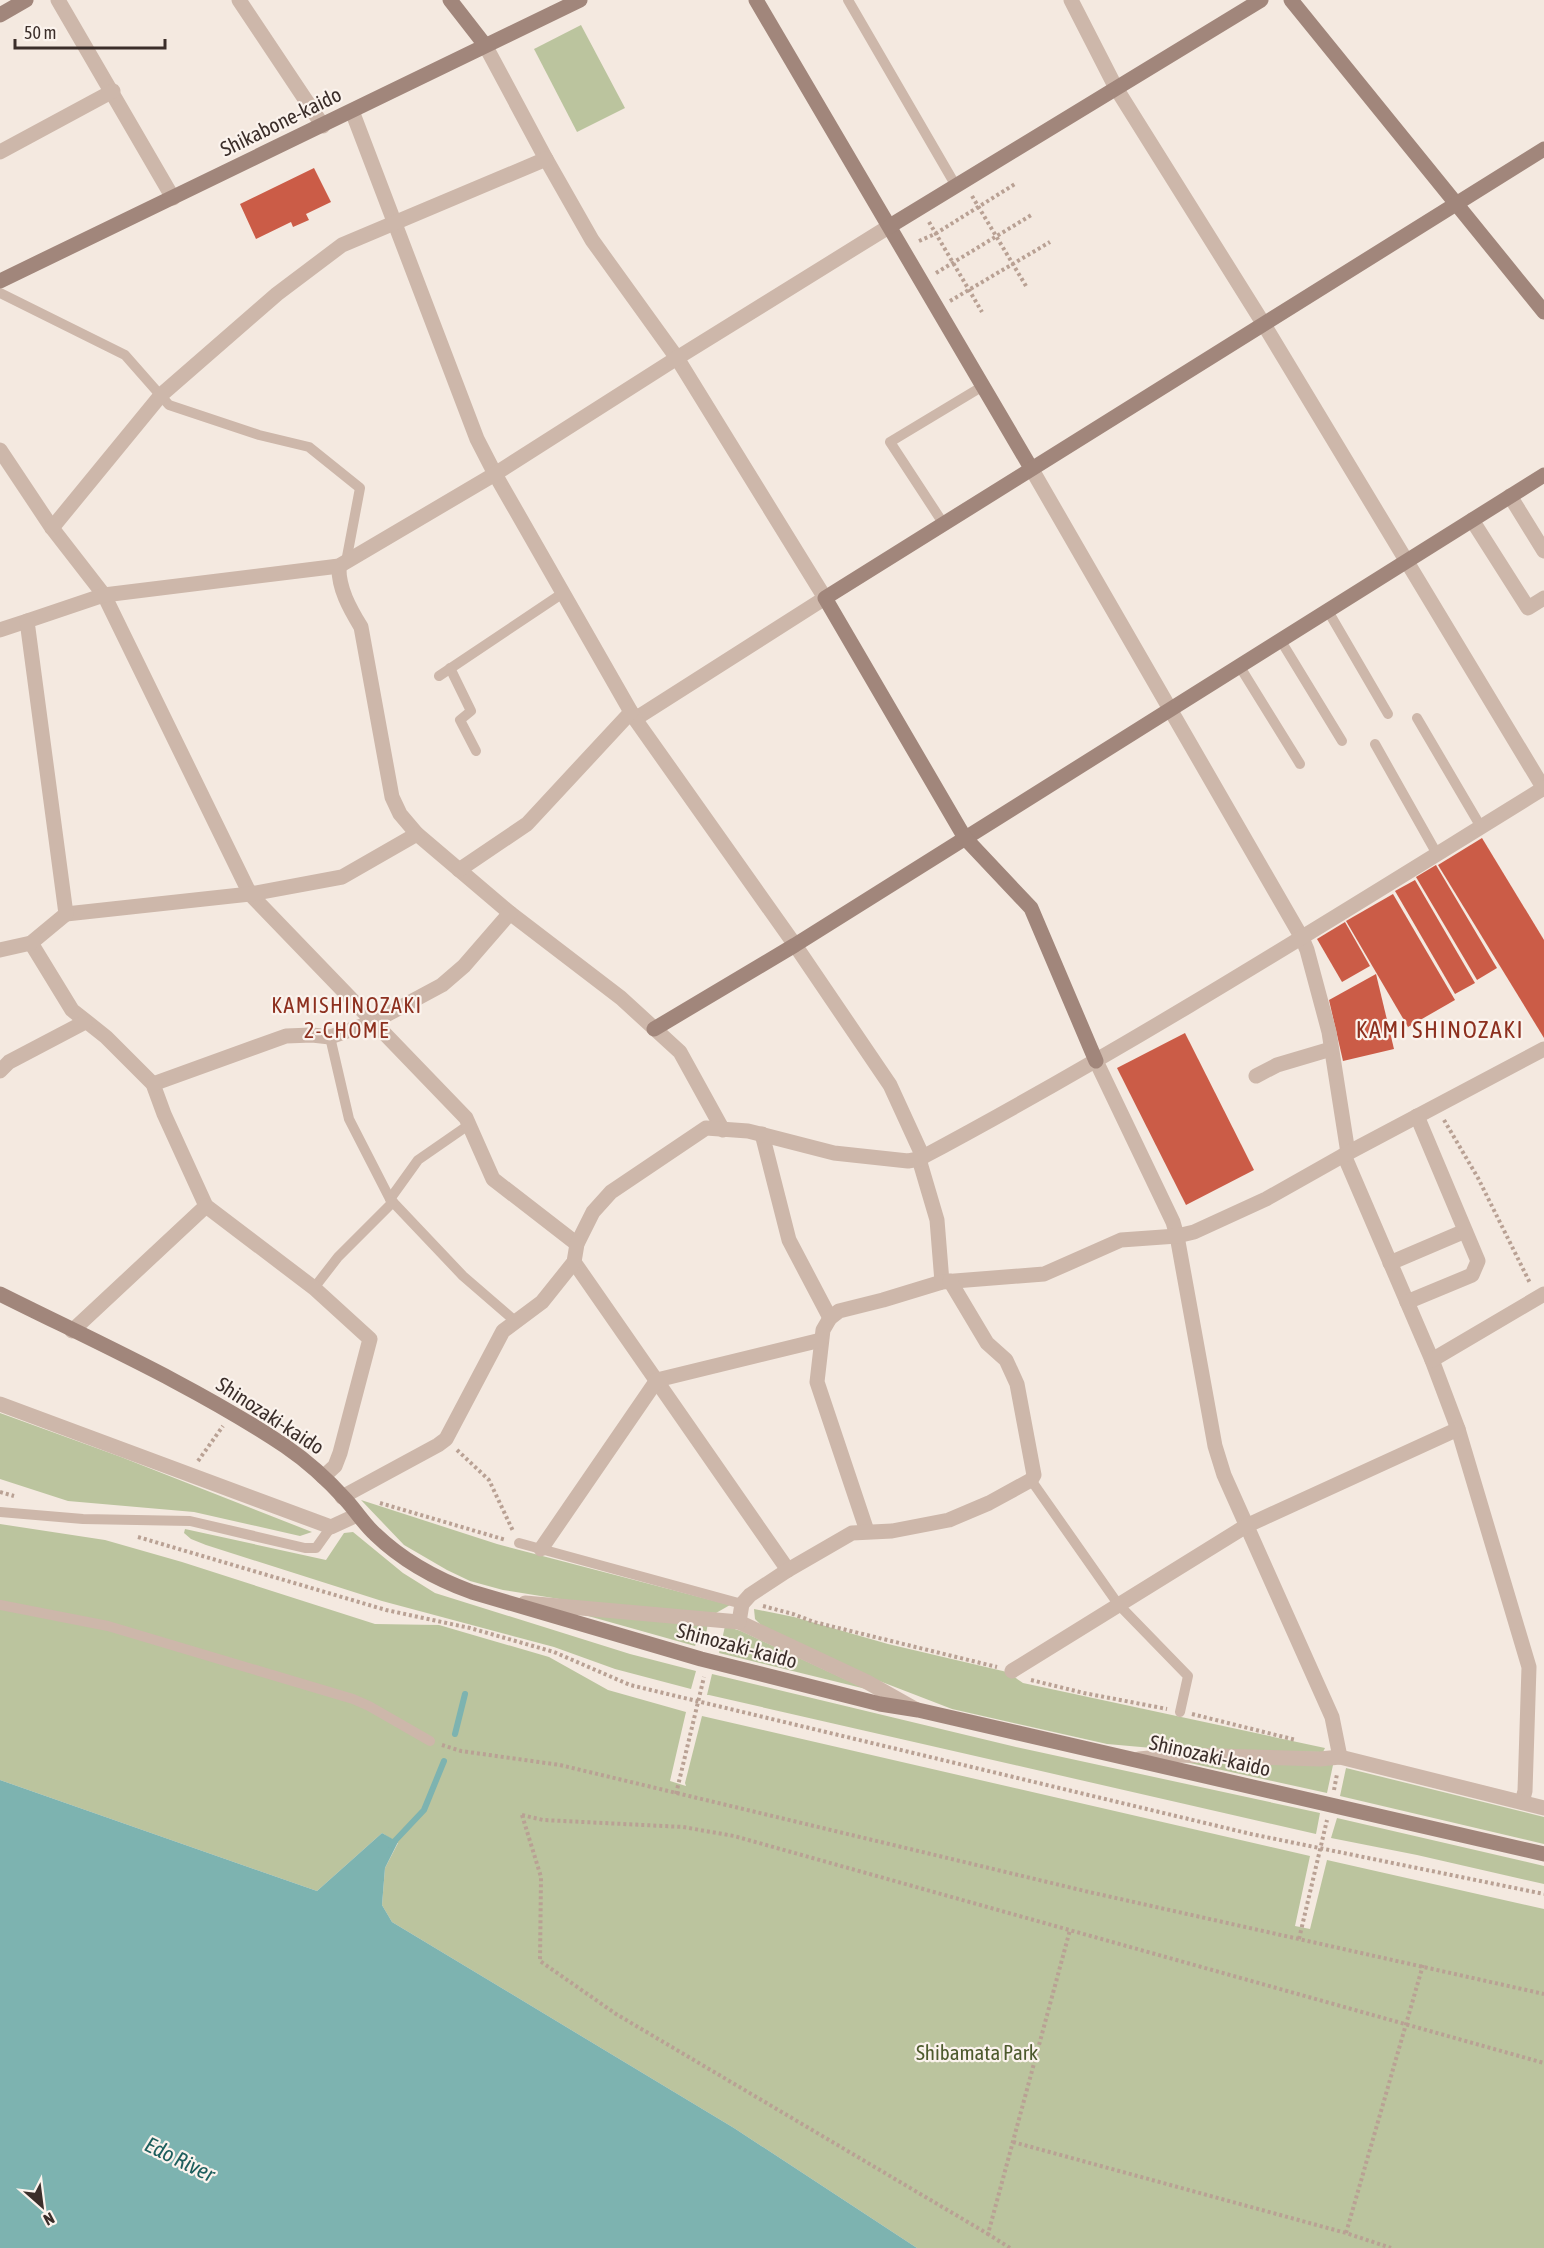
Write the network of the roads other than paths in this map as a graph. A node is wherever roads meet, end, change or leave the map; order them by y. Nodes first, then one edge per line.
1 (26, 0) edge
2 (58, 0) edge
3 (239, 0) edge
4 (450, 0) edge
5 (580, 0) edge
6 (756, 0) edge
7 (848, 0) edge
8 (1071, 0) edge
9 (1261, 0) edge
10 (1292, 0) edge
11 (0, 15) edge
12 (485, 45) junction
13 (1116, 88) junction
14 (113, 92) junction
15 (352, 111) junction
16 (323, 126) junction
17 (1544, 148) edge
18 (0, 152) edge
19 (546, 159) junction
20 (956, 186) junction
21 (173, 198) junction
22 (1455, 202) junction
23 (396, 223) junction
24 (890, 226) junction
25 (0, 281) edge
26 (0, 292) edge
27 (1544, 312) edge
28 (1263, 323) junction
29 (677, 358) junction
30 (983, 386) junction
31 (161, 395) junction
32 (0, 450) edge
33 (1031, 468) junction
34 (495, 474) junction
35 (1544, 475) edge
36 (1510, 496) junction
37 (1472, 520) junction
38 (943, 523) junction
39 (52, 528) junction
40 (1544, 551) edge
41 (1407, 562) junction
42 (343, 564) junction
43 (563, 593) junction
44 (104, 595) junction
45 (825, 598) junction
46 (1544, 598) edge
47 (1329, 611) junction
48 (27, 621) junction
49 (0, 630) edge
50 (1281, 641) junction
51 (1240, 667) junction
52 (450, 668) junction
53 (439, 676) dead end
54 (1172, 710) junction
55 (1388, 714) dead end
56 (633, 715) junction
57 (1417, 718) dead end
58 (1342, 741) dead end
59 (1375, 744) dead end
60 (476, 751) dead end
61 (1300, 764) dead end
62 (1544, 789) edge
63 (1481, 827) junction
64 (417, 834) junction
65 (965, 838) junction
66 (1437, 854) junction
67 (459, 870) junction
68 (250, 894) junction
69 (510, 913) junction
70 (66, 914) junction
71 (1302, 938) junction
72 (31, 943) junction
73 (795, 945) junction
74 (0, 950) edge
75 (85, 1022) junction
76 (373, 1022) junction
77 (654, 1029) junction
78 (330, 1037) junction
79 (1331, 1049) junction
80 (1544, 1049) edge
81 (1096, 1061) junction
82 (0, 1071) edge
83 (1256, 1076) dead end
84 (153, 1084) junction
85 (1417, 1116) junction
86 (470, 1124) junction
87 (723, 1130) junction
88 (762, 1134) junction
89 (1346, 1154) junction
90 (921, 1158) junction
91 (391, 1200) junction
92 (206, 1206) junction
93 (1465, 1231) junction
94 (1177, 1236) junction
95 (577, 1244) junction
96 (574, 1262) junction
97 (1390, 1263) junction
98 (946, 1281) junction
99 (314, 1288) junction
100 (0, 1294) edge
101 (1541, 1296) edge
102 (1407, 1302) junction
103 (830, 1318) junction
104 (515, 1321) junction
105 (72, 1330) junction
106 (820, 1340) junction
107 (1432, 1360) junction
108 (657, 1380) junction
109 (0, 1404) edge
110 (1458, 1429) junction
111 (323, 1477) junction
112 (1031, 1480) junction
113 (342, 1497) junction
114 (0, 1512) edge
115 (357, 1515) junction
116 (1246, 1526) junction
117 (331, 1527) junction
118 (867, 1531) junction
119 (519, 1542) road end
120 (541, 1549) junction
121 (788, 1570) junction
122 (502, 1601) junction
123 (749, 1604) junction
124 (1118, 1604) junction
125 (0, 1605) edge
126 (739, 1622) junction
127 (1012, 1671) road end
128 (918, 1710) junction
129 (1180, 1712) road end
130 (430, 1741) road end
131 (1340, 1757) junction
132 (1130, 1760) junction
133 (1522, 1802) junction
134 (1544, 1808) edge
135 (1544, 1854) edge

1 - 11 street
2 - 14 street
3 - 16 street
4 - 12 street
5 - 12 street, Shikabone-kaido
6 - 24 street
7 - 20 lane
8 - 13 street
9 - 13 street
10 - 22 street
12 - 15 street, Shikabone-kaido
12 - 19 street
13 - 20 street
13 - 28 street
14 - 18 street
14 - 21 street
15 - 16 street, Shikabone-kaido
15 - 23 street
16 - 21 street, Shikabone-kaido
17 - 22 street
19 - 23 street
19 - 29 street
20 - 24 street
21 - 25 street, Shikabone-kaido
22 - 27 street
22 - 28 street
23 - 31 street
23 - 34 street
24 - 29 street
24 - 30 street
26 - 31 lane
28 - 33 street
28 - 41 street
29 - 34 street
29 - 45 street
30 - 33 street
30 - 38 lane
31 - 39 street
31 - 42 lane
32 - 39 street
33 - 38 street
33 - 54 street
34 - 42 street
34 - 43 street
35 - 36 street
36 - 37 street
36 - 40 street
37 - 41 street
37 - 46 street
38 - 45 street
39 - 44 street
41 - 47 street
41 - 62 street
42 - 44 street
42 - 64 street
43 - 52 lane
43 - 56 street
44 - 48 street
44 - 68 street
45 - 56 street
45 - 65 street
47 - 50 street
47 - 55 lane
48 - 49 street
48 - 70 street
50 - 51 street
50 - 58 lane
51 - 54 street
51 - 61 lane
52 - 53 lane
52 - 60 lane
54 - 65 street
54 - 71 street
56 - 67 street
56 - 73 street
57 - 63 lane
59 - 66 lane
62 - 63 street
63 - 66 street
64 - 67 street
64 - 68 street
65 - 73 street
65 - 81 street
66 - 71 street
67 - 69 street
68 - 70 street
68 - 76 street
69 - 76 street
69 - 77 street
70 - 72 street
71 - 79 street
71 - 81 street
72 - 74 street
72 - 75 street
73 - 77 street
73 - 90 street
75 - 82 street
75 - 84 street
76 - 78 street
76 - 86 street
77 - 87 street
78 - 84 street
78 - 91 lane
79 - 83 street
79 - 89 street
80 - 85 street
81 - 90 street
81 - 94 street
84 - 92 street
85 - 89 street
85 - 93 street
86 - 91 lane
86 - 95 street
87 - 88 street
87 - 95 street
88 - 90 street
88 - 103 street
89 - 94 street
89 - 97 street
90 - 98 street
91 - 99 lane
91 - 104 lane
92 - 99 street
92 - 105 street
93 - 97 street
93 - 102 street
94 - 98 street
94 - 116 street
95 - 96 street
96 - 104 street
96 - 108 street
97 - 102 street
98 - 103 street
98 - 112 street
99 - 111 street
100 - 105 street, Shinozaki-kaido
101 - 107 street
102 - 107 street
103 - 106 street
104 - 113 street
105 - 111 street, Shinozaki-kaido
106 - 108 street
106 - 118 street
107 - 110 street
108 - 120 street
108 - 121 street
109 - 117 street
110 - 116 street
110 - 133 street
111 - 113 street, Shinozaki-kaido
112 - 118 street
112 - 124 lane
113 - 115 street, Shinozaki-kaido
114 - 117 lane
115 - 117 street
115 - 122 street, Shinozaki-kaido
116 - 124 street
116 - 131 street
118 - 121 street
119 - 120 lane
120 - 123 lane
121 - 123 street
122 - 126 street
122 - 128 street, Shinozaki-kaido
123 - 126 street
124 - 127 street
124 - 129 lane
125 - 130 lane
126 - 128 street
128 - 132 street, Shinozaki-kaido
131 - 132 street
131 - 133 street
132 - 135 street, Shinozaki-kaido
133 - 134 street

